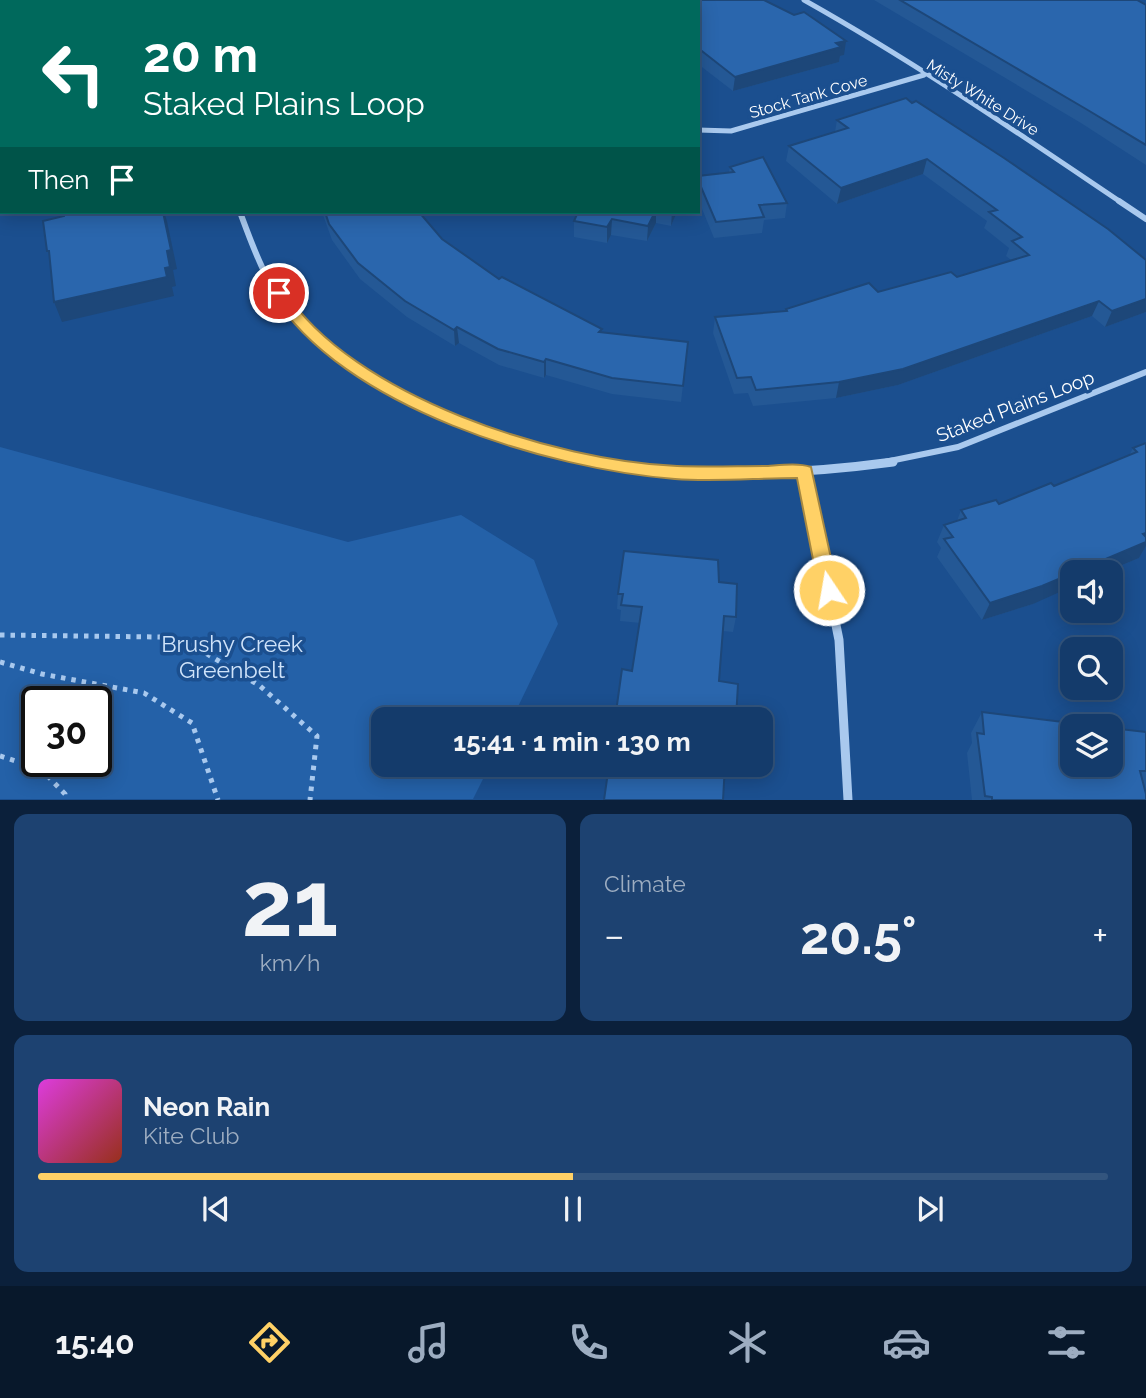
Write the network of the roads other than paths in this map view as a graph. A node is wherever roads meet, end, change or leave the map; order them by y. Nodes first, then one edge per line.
1 (804, 0) edge
2 (924, 75) junction
3 (700, 130) edge
4 (241, 214) edge
5 (1146, 219) edge
6 (1146, 372) edge
7 (805, 472) junction
8 (848, 800) edge

1 - 2 street, Misty White Drive
2 - 3 street, Stock Tank Cove
2 - 5 street, Misty White Drive
4 - 7 street, Staked Plains Loop
6 - 7 street, Staked Plains Loop
7 - 8 street

